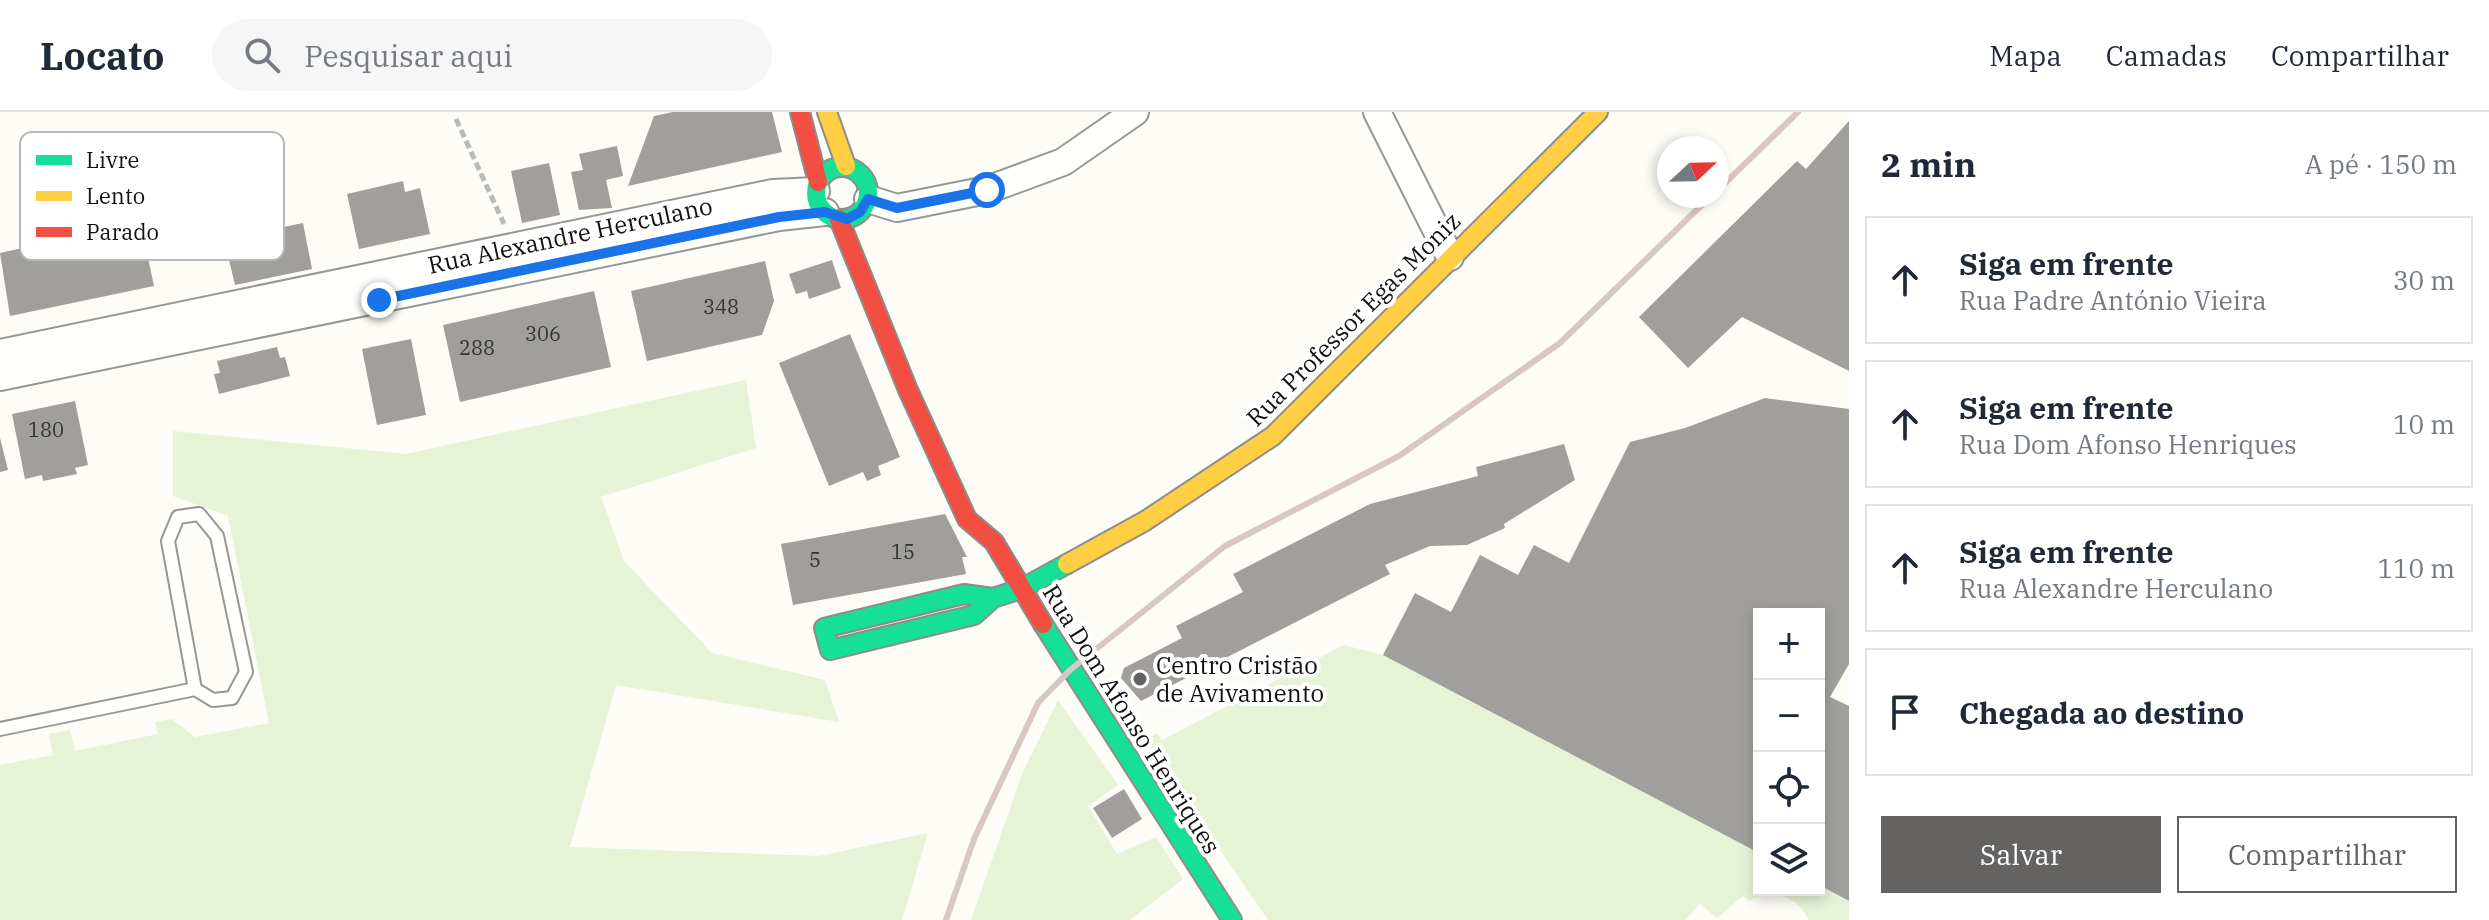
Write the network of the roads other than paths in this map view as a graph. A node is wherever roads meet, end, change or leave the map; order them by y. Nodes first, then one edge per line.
1 (800, 112) edge
2 (827, 112) edge
3 (1135, 112) edge
4 (1377, 112) edge
5 (1598, 112) edge
6 (846, 166) junction
7 (824, 201) junction
8 (864, 212) junction
9 (1450, 257) junction
10 (139, 337) junction
11 (0, 353) edge
12 (0, 377) edge
13 (987, 509) dead end
14 (994, 542) junction
15 (1021, 589) junction
16 (993, 598) junction
17 (195, 689) junction
18 (0, 729) edge
19 (1232, 920) edge

1 - 7 street, Rua Dom Afonso Henriques
2 - 6 street
3 - 8 street
4 - 9 street
5 - 9 street, Rua Professor Egas Moniz
6 - 7 street
6 - 8 street
7 - 8 street
7 - 10 street, Rua Alexandre Herculano
7 - 10 street, Rua Alexandre Herculano
7 - 14 street, Rua Dom Afonso Henriques
9 - 15 street, Rua Professor Egas Moniz
10 - 11 street, Rua Alexandre Herculano
10 - 12 street, Rua Alexandre Herculano
13 - 14 street, Rua Dom Afonso Henriques
14 - 15 street, Rua Dom Afonso Henriques
15 - 16 street, Rua Professor Egas Moniz
15 - 19 street, Rua Dom Afonso Henriques
16 - 16 street, Rua Professor Egas Moniz
17 - 17 lane
17 - 18 lane

